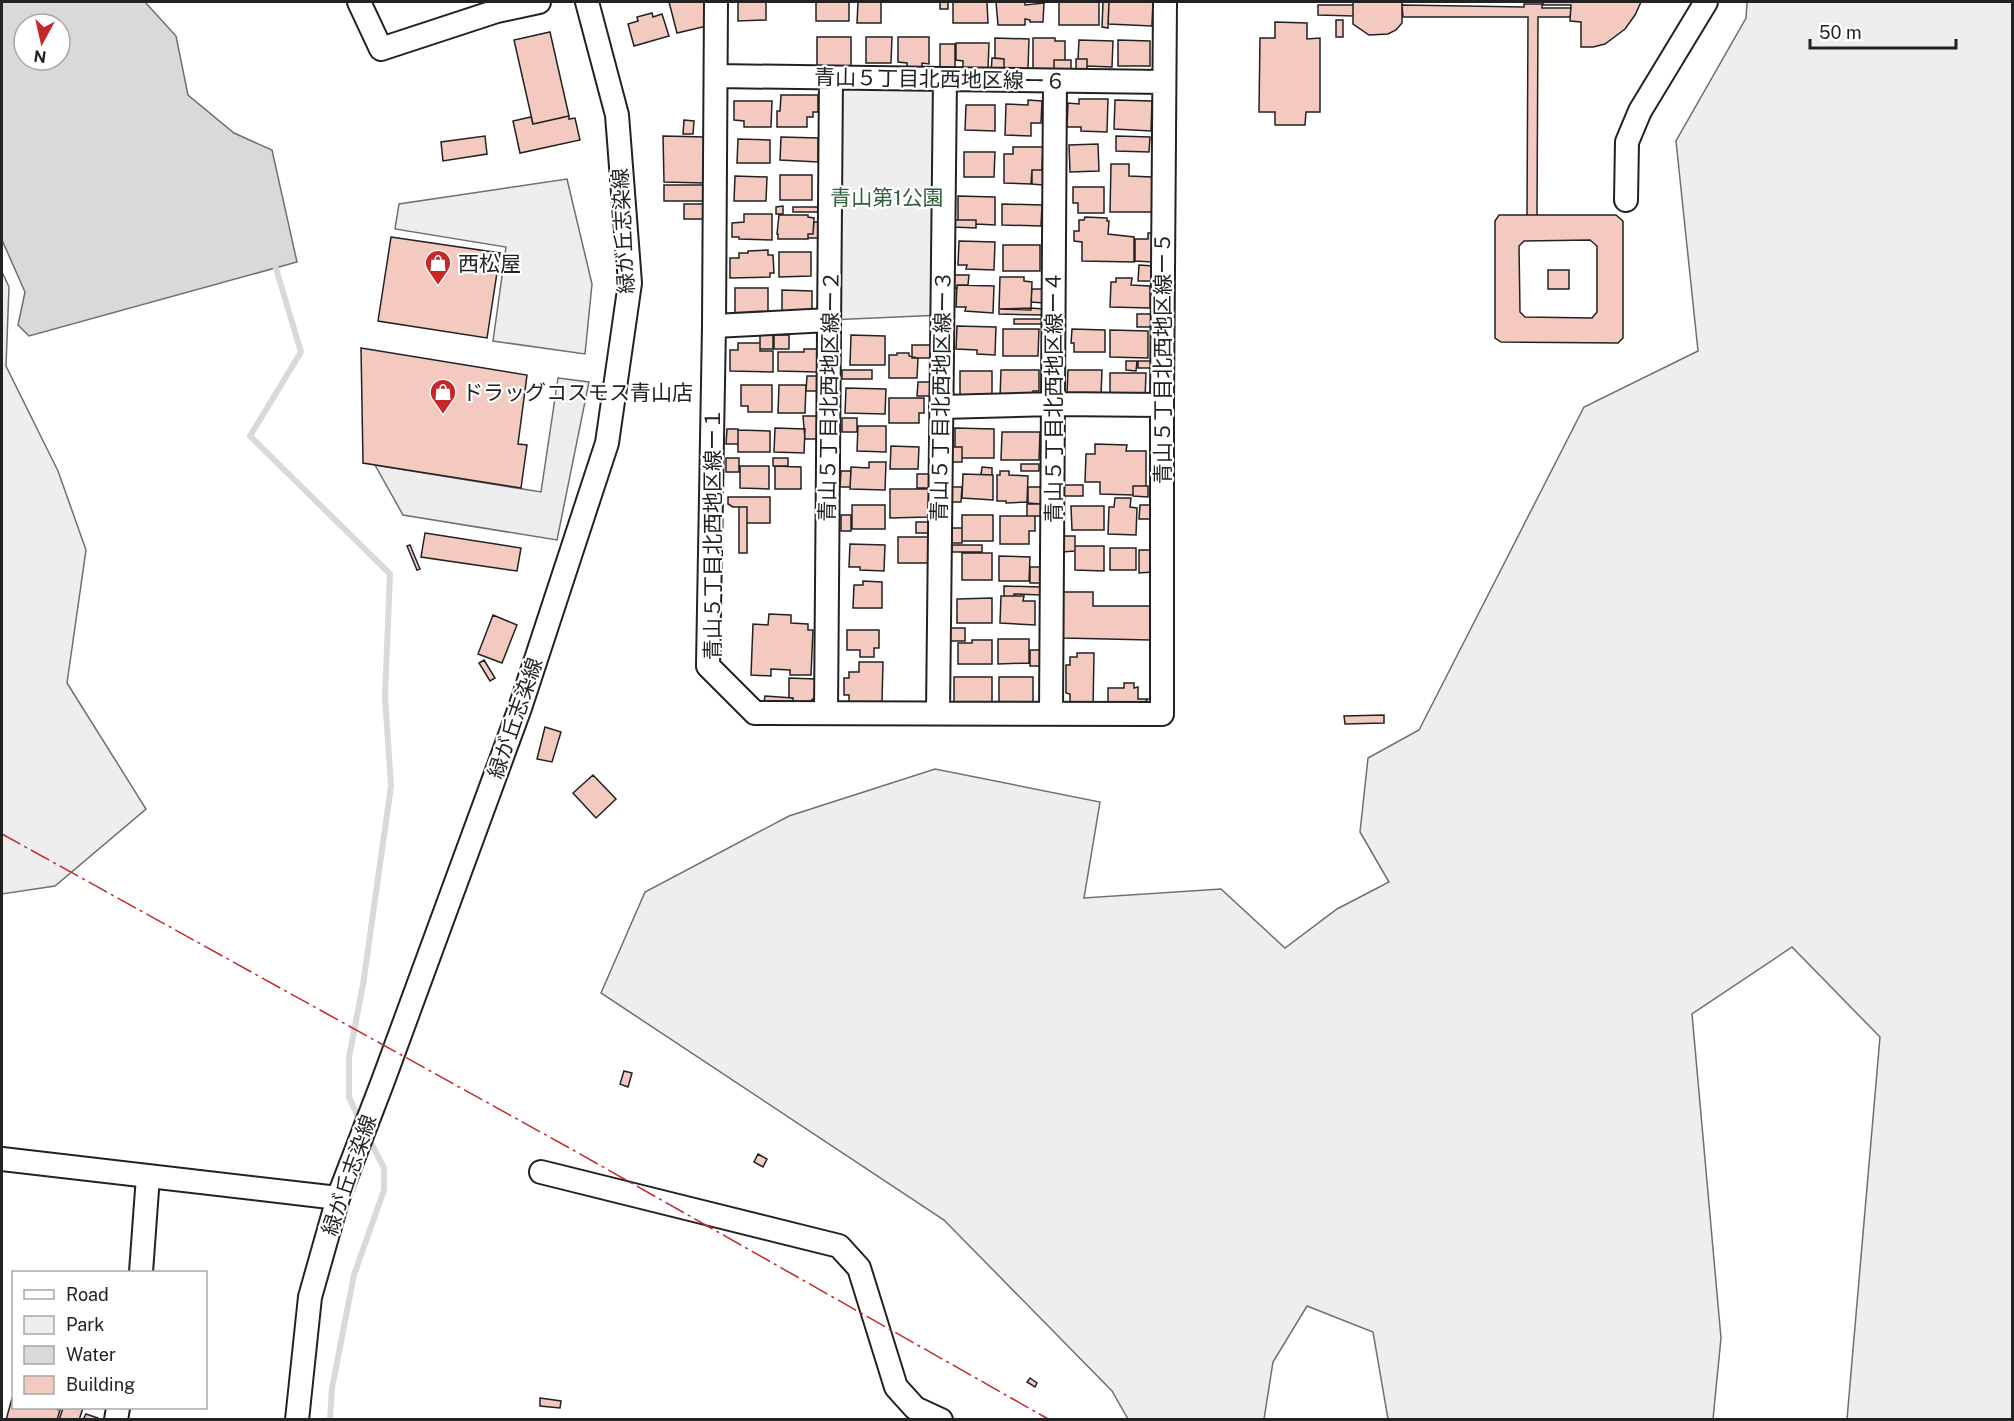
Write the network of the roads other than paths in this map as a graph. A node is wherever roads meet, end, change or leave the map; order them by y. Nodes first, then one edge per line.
1 (359, 2) edge
2 (538, 2) edge
3 (587, 2) edge
4 (716, 2) edge
5 (1165, 2) edge
6 (1706, 2) edge
7 (494, 6) edge
8 (716, 76) junction
9 (831, 78) junction
10 (945, 80) junction
11 (1055, 81) junction
12 (1164, 82) junction
13 (1626, 200) dead end
14 (829, 320) junction
15 (714, 326) junction
16 (1053, 404) junction
17 (1162, 405) junction
18 (941, 407) junction
19 (826, 713) junction
20 (939, 713) junction
21 (1051, 714) junction
22 (1162, 714) joint
23 (2, 1159) edge
24 (541, 1172) dead end
25 (148, 1176) junction
26 (338, 1198) junction
27 (141, 1271) edge
28 (297, 1419) edge
29 (941, 1419) edge

1 - 7 street
2 - 7 street
3 - 26 street, 緑が丘志染線
4 - 8 street, 青山５丁目北西地区線ー１
5 - 12 street, 青山５丁目北西地区線ー５
6 - 13 street
8 - 9 street, 青山５丁目北西地区線ー６
8 - 15 street, 青山５丁目北西地区線ー１
9 - 10 street, 青山５丁目北西地区線ー６
9 - 14 street, 青山５丁目北西地区線ー２
10 - 11 street, 青山５丁目北西地区線ー６
10 - 18 street, 青山５丁目北西地区線ー３
11 - 12 street, 青山５丁目北西地区線ー６
11 - 16 street, 青山５丁目北西地区線ー４
12 - 17 street, 青山５丁目北西地区線ー５
14 - 15 street
14 - 19 street, 青山５丁目北西地区線ー２
15 - 19 street, 青山５丁目北西地区線ー１
16 - 17 street
16 - 18 street
16 - 21 street, 青山５丁目北西地区線ー４
17 - 22 street, 青山５丁目北西地区線ー５
18 - 20 street, 青山５丁目北西地区線ー３
19 - 20 street, 青山５丁目北西地区線ー１
20 - 21 street, 青山５丁目北西地区線ー１
21 - 22 street, 青山５丁目北西地区線ー１
23 - 25 street
24 - 29 street
25 - 26 street
25 - 27 street
26 - 28 street, 緑が丘志染線

